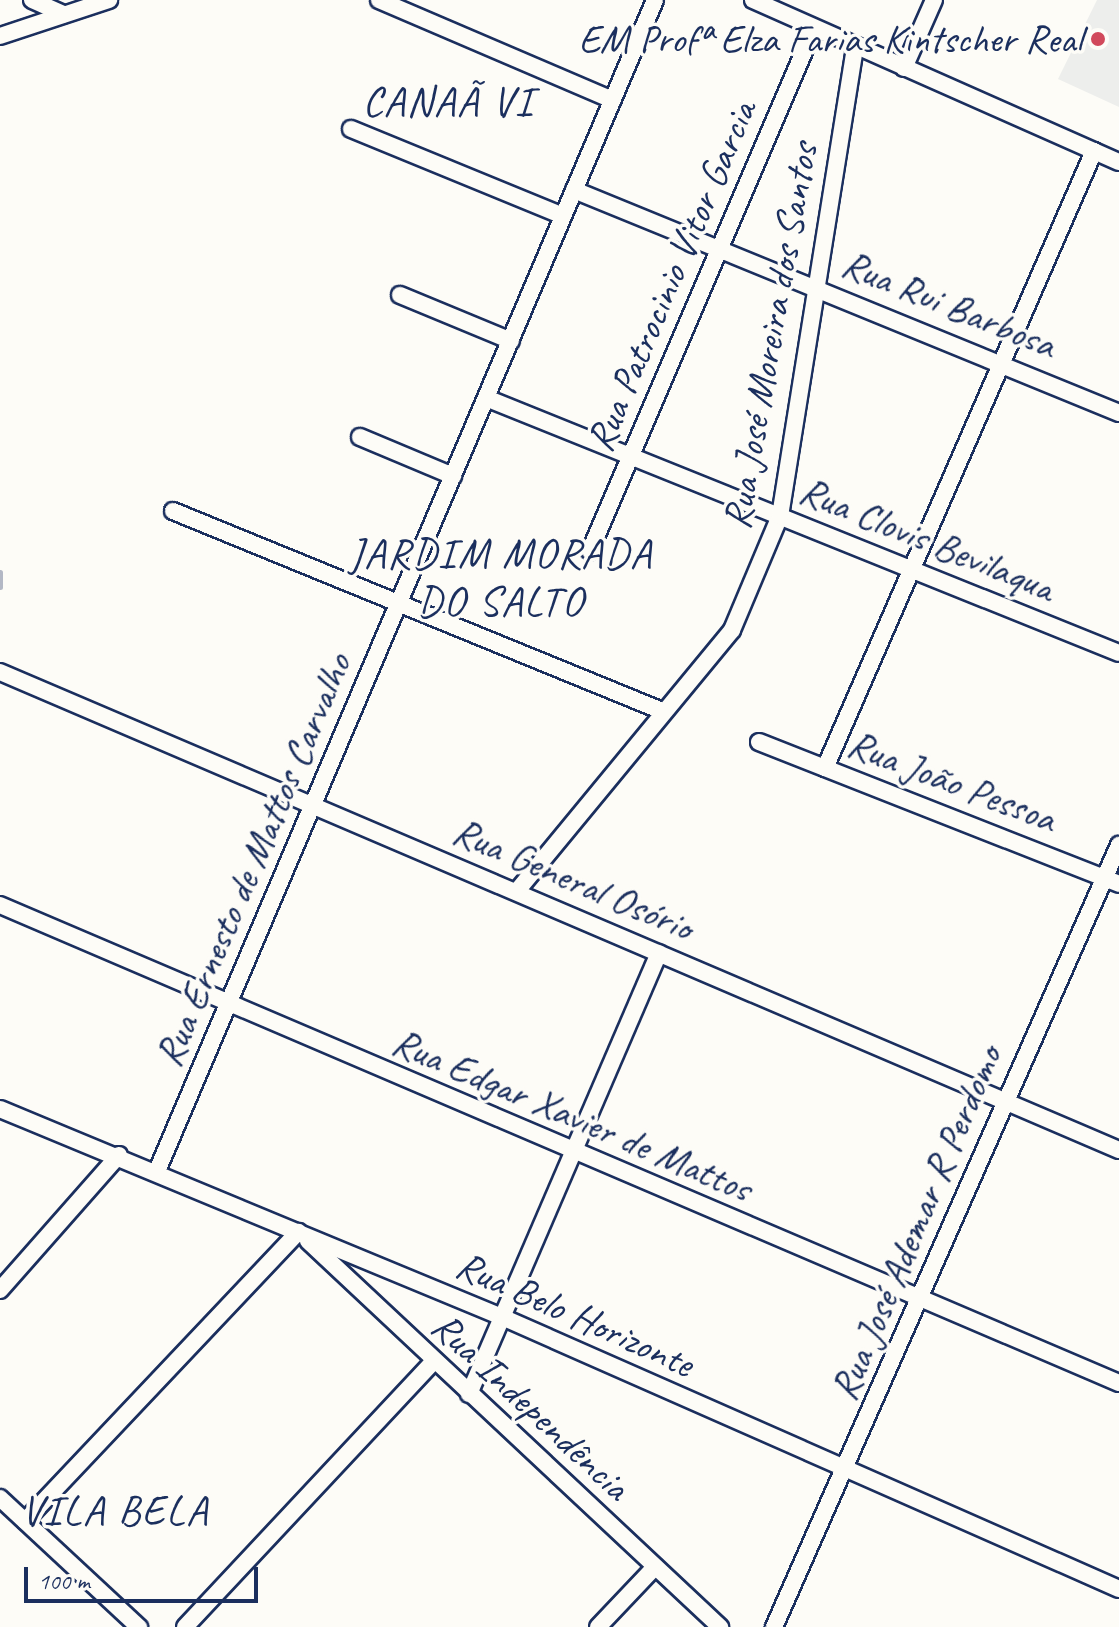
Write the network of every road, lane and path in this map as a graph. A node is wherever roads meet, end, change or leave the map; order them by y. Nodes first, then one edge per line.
1 (32, 0) edge
2 (109, 0) edge
3 (379, 0) edge
4 (655, 0) edge
5 (753, 0) edge
6 (934, 0) edge
7 (64, 14) junction
8 (814, 28) junction
9 (0, 36) edge
10 (855, 46) junction
11 (904, 68) junction
12 (612, 100) junction
13 (351, 129) dead end
14 (1094, 151) junction
15 (1119, 162) edge
16 (574, 190) junction
17 (563, 216) junction
18 (719, 251) junction
19 (818, 287) junction
20 (400, 295) dead end
21 (511, 341) junction
22 (1003, 362) junction
23 (486, 398) junction
24 (1119, 413) edge
25 (360, 437) dead end
26 (631, 456) junction
27 (453, 476) junction
28 (173, 511) dead end
29 (780, 516) junction
30 (590, 551) dead end
31 (911, 569) junction
32 (399, 603) junction
33 (1119, 653) edge
34 (0, 672) edge
35 (662, 711) junction
36 (759, 742) dead end
37 (825, 768) junction
38 (313, 805) junction
39 (1119, 845) edge
40 (1112, 881) edge
41 (517, 891) junction
42 (0, 905) edge
43 (659, 953) junction
44 (230, 1007) junction
45 (1006, 1102) junction
46 (0, 1109) edge
47 (1119, 1150) edge
48 (575, 1152) junction
49 (119, 1155) junction
50 (157, 1171) junction
51 (298, 1232) junction
52 (7, 1272) edge
53 (0, 1290) edge
54 (920, 1300) junction
55 (502, 1317) junction
56 (434, 1361) junction
57 (1119, 1383) edge
58 (469, 1394) junction
59 (845, 1472) junction
60 (0, 1498) edge
61 (25, 1521) junction
62 (655, 1567) junction
63 (1119, 1589) edge
64 (139, 1627) edge
65 (185, 1627) edge
66 (598, 1627) edge
67 (720, 1627) edge
68 (774, 1627) edge

1 - 7 street
2 - 7 street
3 - 12 street
4 - 12 street, Rua Ernesto de Mattos Carvalho
5 - 8 street
6 - 11 street
7 - 9 street
8 - 10 street
8 - 18 street, Rua Patrocinio Vitor Garcia
10 - 11 street
10 - 19 street, Rua José Moreira dos Santos
11 - 14 street
12 - 16 street, Rua Ernesto de Mattos Carvalho
13 - 17 street
14 - 15 street
14 - 22 street
16 - 17 street, Rua Ernesto de Mattos Carvalho
16 - 18 street, Rua Rui Barbosa
17 - 21 street, Rua Ernesto de Mattos Carvalho
18 - 19 street, Rua Rui Barbosa
18 - 26 street, Rua Patrocinio Vitor Garcia
19 - 22 street, Rua Rui Barbosa
19 - 29 street, Rua José Moreira dos Santos
20 - 21 street
21 - 23 street, Rua Ernesto de Mattos Carvalho
22 - 24 street, Rua Rui Barbosa
22 - 31 street
23 - 26 street, Rua Clovis Bevilaqua
23 - 27 street, Rua Ernesto de Mattos Carvalho
25 - 27 street
26 - 29 street, Rua Clovis Bevilaqua
26 - 30 street, Rua Patrocinio Vitor Garcia
27 - 32 street, Rua Ernesto de Mattos Carvalho
28 - 32 street
29 - 31 street, Rua Clovis Bevilaqua
29 - 35 street, Rua José Moreira dos Santos
31 - 33 street, Rua Clovis Bevilaqua
31 - 37 street
32 - 35 street
32 - 38 street, Rua Ernesto de Mattos Carvalho
34 - 38 street, Rua General Osório
35 - 41 street, Rua José Moreira dos Santos
36 - 37 street, Rua João Pessoa
37 - 40 street, Rua João Pessoa
38 - 41 street, Rua General Osório
38 - 44 street, Rua Ernesto de Mattos Carvalho
39 - 40 street, Rua José Ademar R Perdomo
40 - 45 street, Rua José Ademar R Perdomo
41 - 43 street, Rua General Osório
42 - 44 street, Rua Edgar Xavier de Mattos
43 - 45 street, Rua General Osório
43 - 48 street
44 - 48 street, Rua Edgar Xavier de Mattos
44 - 50 street, Rua Ernesto de Mattos Carvalho
45 - 47 street, Rua General Osório
45 - 54 street, Rua José Ademar R Perdomo
46 - 49 street, Rua Belo Horizonte
48 - 54 street, Rua Edgar Xavier de Mattos
48 - 55 street
49 - 50 street, Rua Belo Horizonte
49 - 52 street
50 - 51 street, Rua Belo Horizonte
51 - 55 street, Rua Belo Horizonte
51 - 56 street, Rua Independência
51 - 61 street
52 - 53 street
54 - 57 street, Rua Edgar Xavier de Mattos
54 - 59 street, Rua José Ademar R Perdomo
55 - 58 street
55 - 59 street, Rua Belo Horizonte
56 - 58 street, Rua Independência
56 - 65 street
58 - 62 street, Rua Independência
59 - 63 street, Rua Belo Horizonte
59 - 68 street, Rua José Ademar R Perdomo
60 - 61 street
61 - 64 street
62 - 66 street
62 - 67 street, Rua Independência

